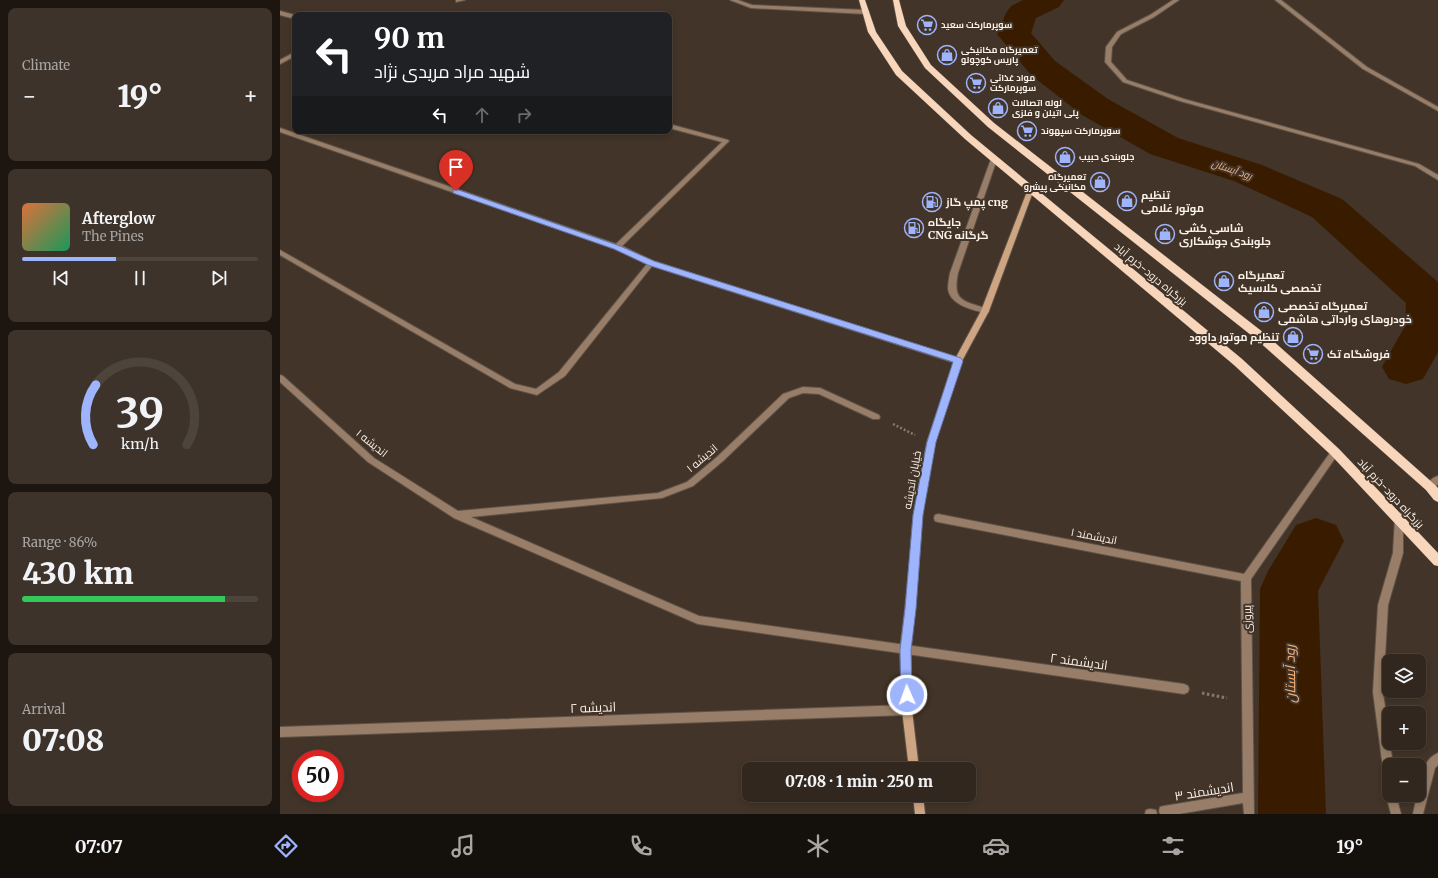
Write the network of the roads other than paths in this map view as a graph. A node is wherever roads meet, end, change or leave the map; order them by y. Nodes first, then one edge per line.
1 (733, 0) edge
2 (862, 0) edge
3 (896, 0) edge
4 (1176, 0) edge
5 (1278, 0) edge
6 (866, 12) junction
7 (280, 13) edge
8 (292, 17) edge
9 (292, 56) edge
10 (280, 62) edge
11 (1438, 109) edge
12 (672, 127) edge
13 (280, 130) edge
14 (994, 159) junction
15 (1438, 178) edge
16 (1031, 189) junction
17 (617, 248) junction
18 (280, 252) edge
19 (651, 263) junction
20 (985, 311) junction
21 (958, 361) junction
22 (280, 378) edge
23 (876, 417) road end
24 (1335, 452) junction
25 (1438, 479) edge
26 (1430, 487) junction
27 (1438, 496) edge
28 (457, 515) junction
29 (1399, 517) junction
30 (938, 518) dead end
31 (1438, 561) edge
32 (1246, 578) junction
33 (905, 650) junction
34 (1184, 689) road end
35 (907, 710) junction
36 (280, 732) edge
37 (1387, 758) edge
38 (1438, 758) edge
39 (913, 762) edge
40 (1249, 797) junction
41 (919, 802) edge
42 (1393, 802) edge
43 (1164, 811) dead end
44 (920, 814) edge
45 (1249, 814) edge
46 (1396, 814) edge
47 (1418, 814) edge

1 - 6 street
2 - 6 highway, بزرگراه درود-خرم آباد
3 - 26 highway, بزرگراه درود-خرم آباد
4 - 15 street
5 - 11 street
6 - 14 highway, بزرگراه درود-خرم آباد
7 - 8 street
9 - 10 street
12 - 17 street
13 - 17 street
14 - 16 highway, بزرگراه درود-خرم آباد
14 - 20 street
16 - 20 main road, خیابان اندیشه
16 - 24 highway, بزرگراه درود-خرم آباد
17 - 19 street
18 - 19 street
19 - 21 street
20 - 21 main road, خیابان اندیشه
21 - 33 main road, خیابان اندیشه
22 - 28 street, اندیشه ۱
23 - 28 street, اندیشه ۱
24 - 29 highway, بزرگراه درود-خرم آباد
24 - 32 street
25 - 26 street
26 - 27 highway, بزرگراه درود-خرم آباد
28 - 33 street, اندیشه ۱
29 - 31 highway, بزرگراه درود-خرم آباد
29 - 37 street
30 - 32 street, اندیشمند ۱
32 - 40 street, پیروزی
33 - 34 street, اندیشمند ۲
33 - 35 main road, خیابان اندیشه
35 - 36 street, اندیشه ۲
35 - 39 main road, خیابان اندیشه
38 - 47 street
40 - 43 street, اندیشمند ۳
40 - 45 street, پیروزی
41 - 44 main road
42 - 46 street

